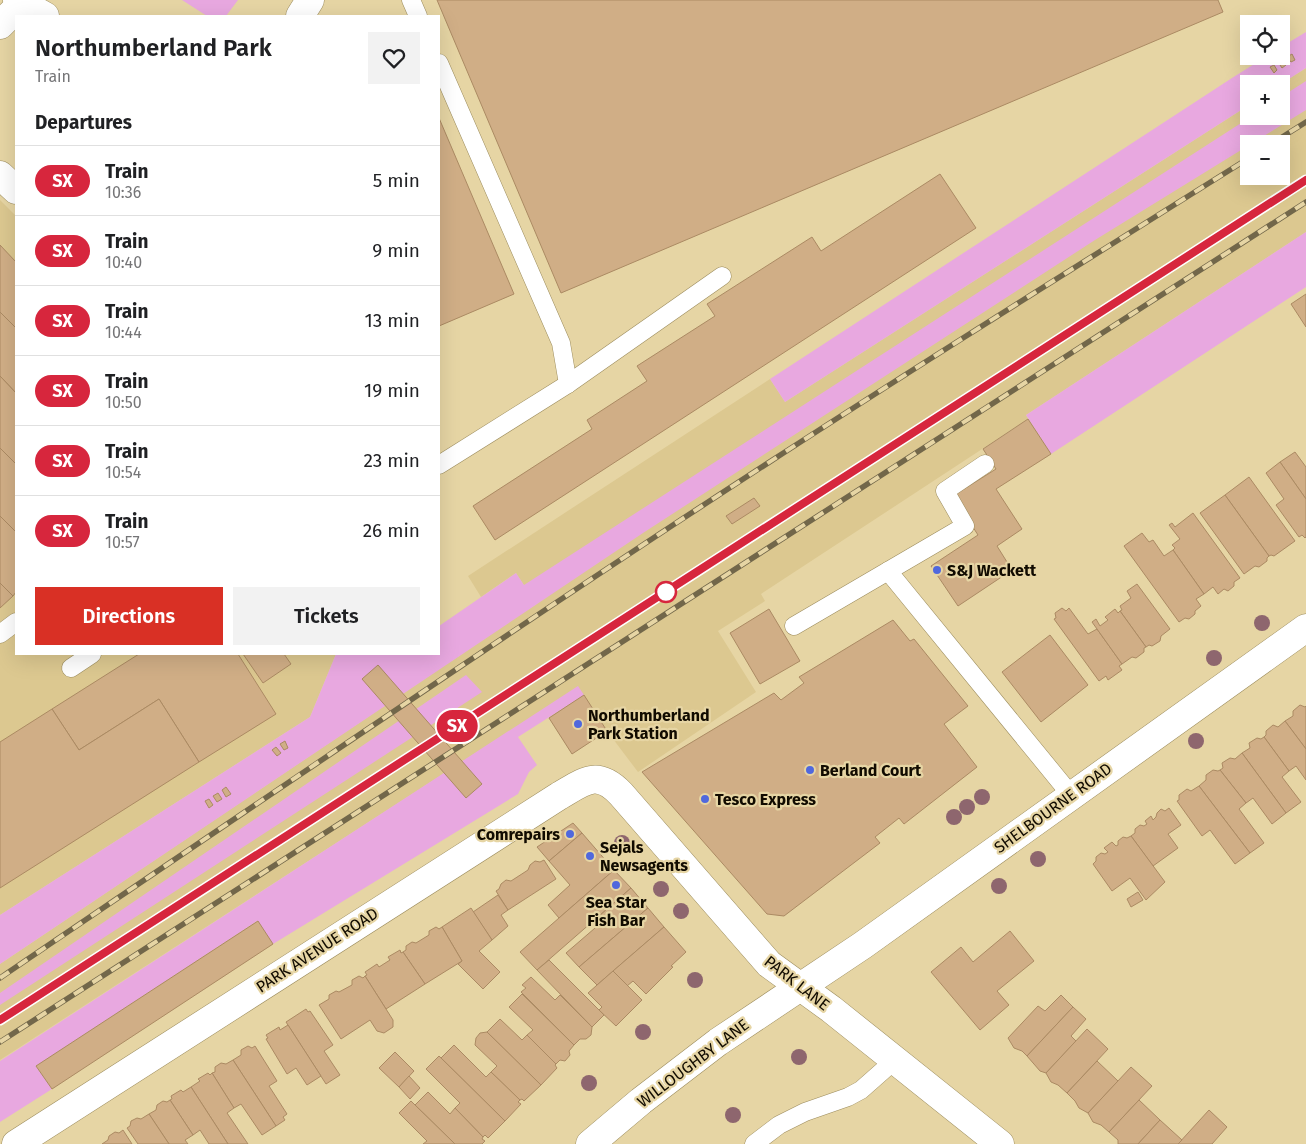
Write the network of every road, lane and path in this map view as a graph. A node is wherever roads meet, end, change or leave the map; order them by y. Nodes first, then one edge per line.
1 (310, 0) edge
2 (411, 0) edge
3 (28, 6) edge
4 (301, 15) edge
5 (418, 15) edge
6 (0, 25) edge
7 (440, 65) edge
8 (0, 175) edge
9 (15, 189) edge
10 (722, 276) dead end
11 (568, 384) junction
12 (440, 464) edge
13 (984, 464) dead end
14 (888, 571) junction
15 (15, 623) edge
16 (794, 626) dead end
17 (1306, 628) edge
18 (0, 634) edge
19 (90, 655) edge
20 (71, 668) dead end
21 (621, 794) joint
22 (1071, 795) junction
23 (800, 986) junction
24 (895, 1060) junction
25 (16, 1144) edge
26 (590, 1144) edge
27 (754, 1144) edge
28 (1000, 1144) edge

1 - 4 street
2 - 5 lane
3 - 6 street
7 - 11 lane
8 - 9 street
10 - 11 lane
11 - 12 lane
13 - 14 lane
14 - 16 lane
14 - 22 lane
15 - 18 lane
17 - 22 street, SHELBOURNE ROAD
19 - 20 lane
21 - 23 street, PARK LANE
21 - 25 street, PARK AVENUE ROAD
22 - 23 street, SHELBOURNE ROAD
23 - 24 street, PARK LANE
23 - 26 street, WILLOUGHBY LANE
24 - 27 lane
24 - 28 street, PARK LANE

